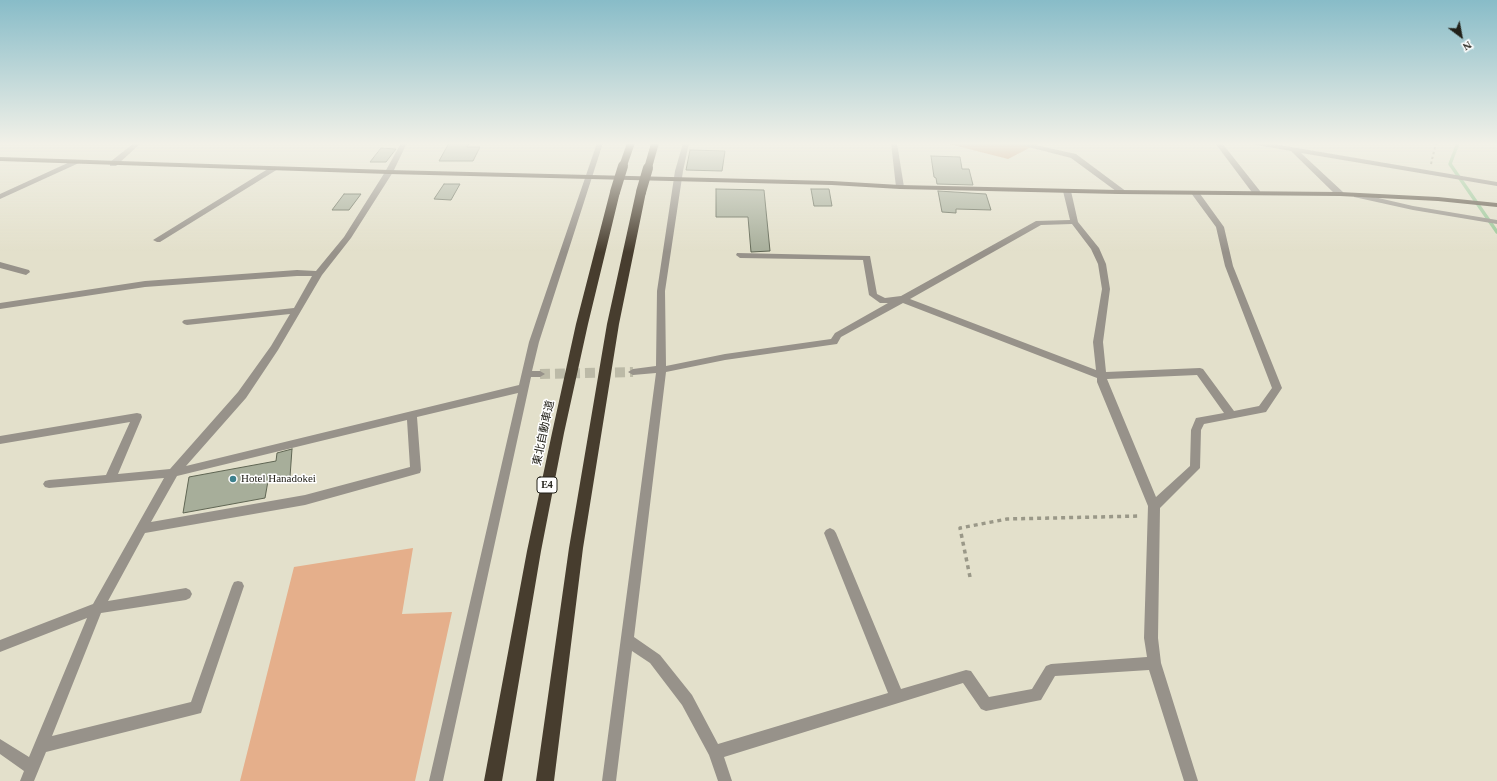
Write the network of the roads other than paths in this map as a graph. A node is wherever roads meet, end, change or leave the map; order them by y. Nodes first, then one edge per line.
1 (40, 179) edge
2 (257, 179) edge
3 (384, 179) edge
4 (588, 179) edge
5 (619, 179) edge
6 (645, 179) edge
7 (653, 179) edge
8 (899, 179) edge
9 (1106, 179) edge
10 (1246, 179) edge
11 (1325, 179) edge
12 (1470, 179) edge
13 (678, 180) junction
14 (1495, 184) edge
15 (900, 187) junction
16 (1067, 190) junction
17 (1123, 192) junction
18 (1196, 193) junction
19 (1257, 193) junction
20 (1340, 194) junction
21 (1358, 195) junction
22 (0, 198) edge
23 (1497, 205) edge
24 (1074, 222) junction
25 (1497, 222) edge
26 (157, 240) dead end
27 (740, 255) dead end
28 (0, 265) edge
29 (26, 272) dead end
30 (318, 274) junction
31 (902, 299) junction
32 (0, 306) edge
33 (298, 310) junction
34 (187, 322) dead end
35 (661, 370) junction
36 (633, 372) tunnel mouth
37 (527, 374) junction
38 (540, 374) tunnel mouth
39 (1102, 376) junction
40 (523, 388) junction
41 (412, 415) junction
42 (1231, 415) junction
43 (0, 440) edge
44 (173, 474) junction
45 (110, 479) junction
46 (49, 484) dead end
47 (1153, 511) junction
48 (141, 529) junction
49 (830, 533) dead end
50 (238, 586) dead end
51 (186, 594) dead end
52 (97, 608) junction
53 (627, 640) junction
54 (0, 646) edge
55 (1154, 663) junction
56 (897, 697) junction
57 (0, 746) edge
58 (42, 746) junction
59 (715, 752) junction
60 (30, 775) edge
61 (436, 781) edge
62 (493, 781) edge
63 (545, 781) edge
64 (609, 781) edge
65 (725, 781) edge
66 (1191, 781) edge

1 - 22 street
2 - 26 street
3 - 30 street
4 - 37 street
5 - 62 highway, 東北自動車道 / E4, bridge
6 - 63 highway, bridge
7 - 13 main road
8 - 15 street
9 - 17 street
10 - 19 street
11 - 20 street
12 - 14 street
13 - 15 main road
13 - 35 street
15 - 16 main road
16 - 17 main road
16 - 24 street
17 - 18 main road
18 - 19 main road
18 - 42 street
19 - 20 main road
20 - 21 main road
21 - 23 main road
21 - 25 street
24 - 31 street
24 - 39 street
27 - 31 street
28 - 29 street
30 - 32 street
30 - 33 street
31 - 35 street
31 - 39 street
33 - 34 street
33 - 44 street
35 - 36 street
35 - 53 street
37 - 38 street
37 - 40 street
39 - 42 street
39 - 47 street
40 - 41 street
40 - 61 street
41 - 44 street
41 - 48 street
42 - 47 street
43 - 45 street
44 - 45 street
44 - 48 street
45 - 46 street
47 - 55 street
48 - 52 street
49 - 56 street
50 - 58 street
51 - 52 street
52 - 54 street
52 - 58 street
53 - 59 street
53 - 64 street
55 - 56 street
55 - 66 street
56 - 59 street
57 - 60 street
58 - 60 street
59 - 65 street

